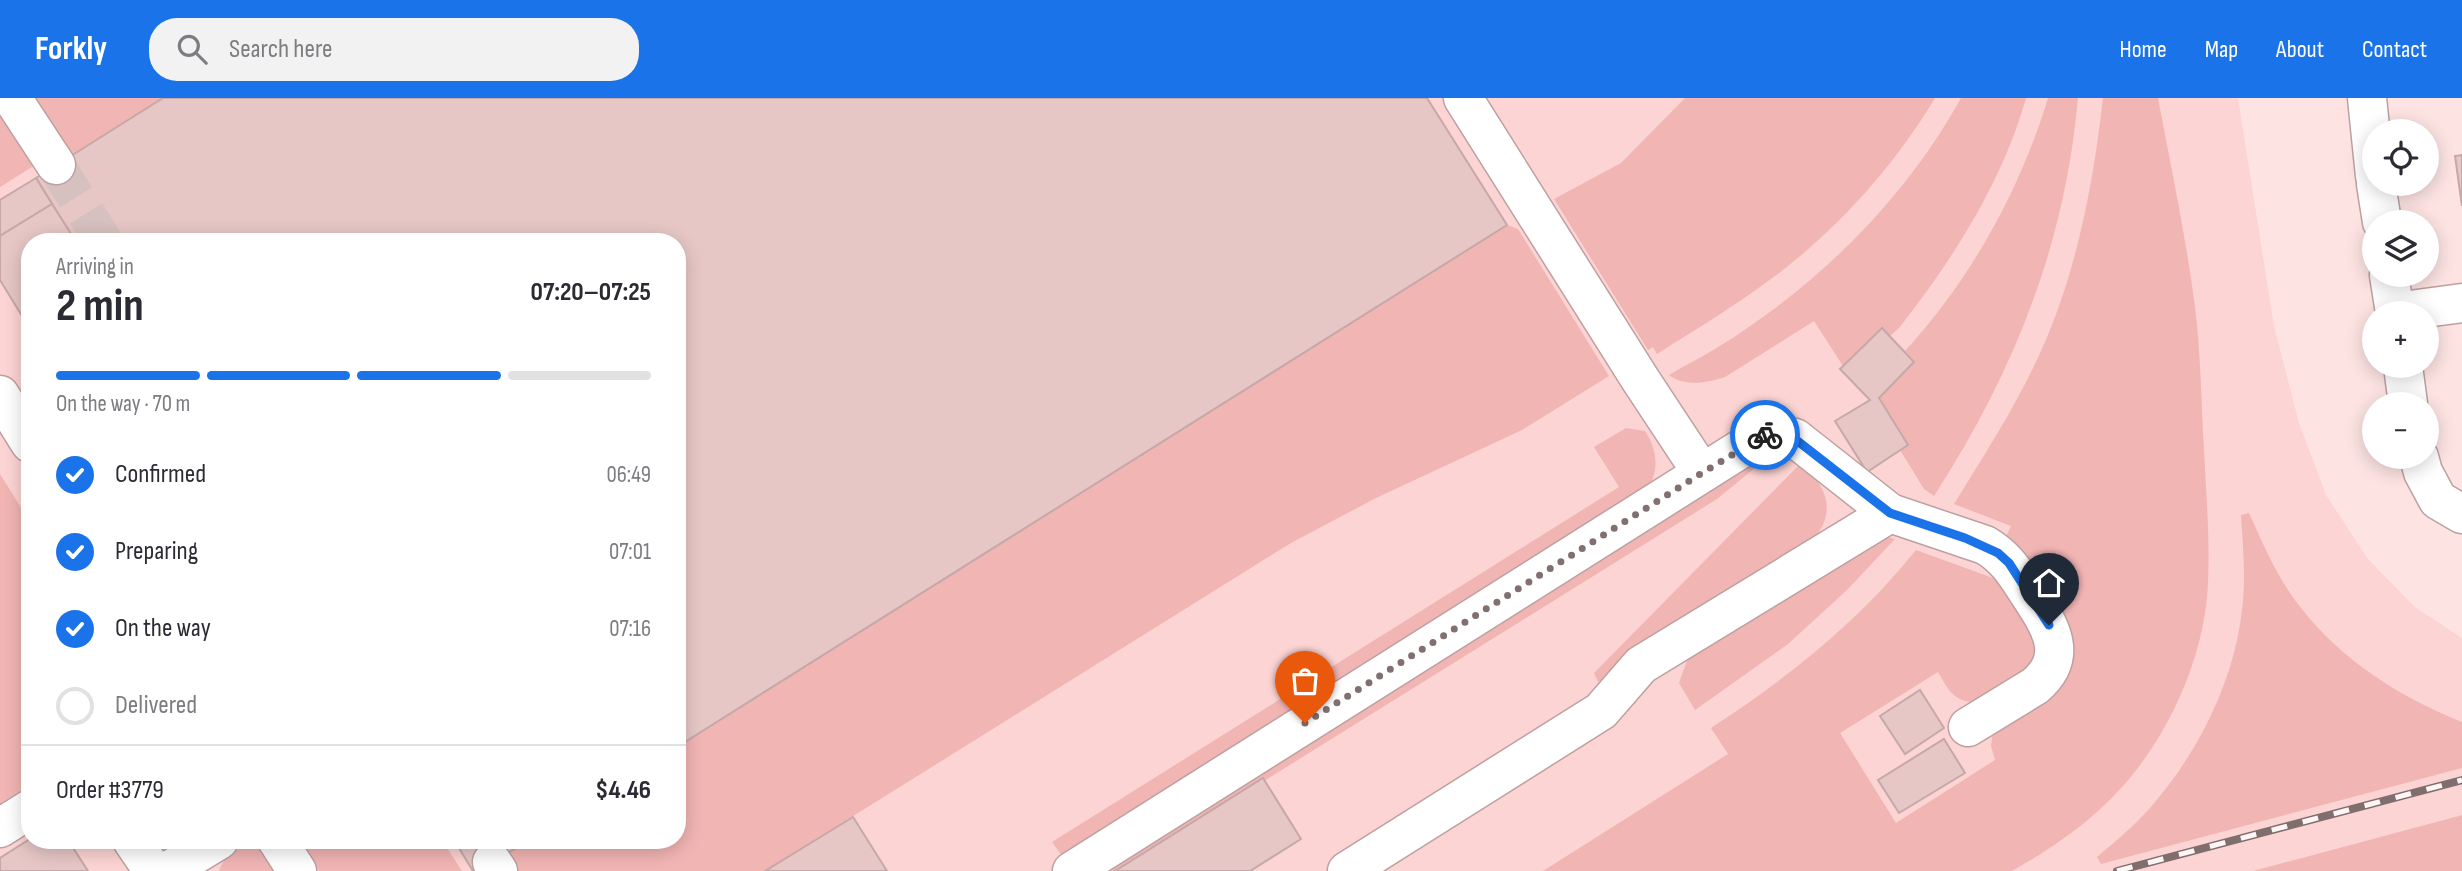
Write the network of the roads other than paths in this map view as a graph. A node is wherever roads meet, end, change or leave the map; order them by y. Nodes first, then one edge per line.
1 (12, 98) edge
2 (1464, 98) edge
3 (2367, 98) edge
4 (2369, 119) edge
5 (56, 165) tunnel mouth
6 (2462, 303) edge
7 (2439, 306) edge
8 (0, 395) edge
9 (21, 429) edge
10 (2422, 469) edge
11 (1702, 473) junction
12 (1890, 513) junction
13 (2462, 514) edge
14 (1968, 727) dead end
15 (21, 815) edge
16 (0, 828) edge
17 (138, 849) edge
18 (204, 849) edge
19 (283, 849) edge
20 (153, 871) edge
21 (168, 871) edge
22 (297, 871) edge
23 (1072, 871) edge
24 (1347, 871) edge

1 - 5 lane
2 - 11 lane
3 - 4 lane
6 - 7 lane
8 - 9 lane
10 - 13 lane
11 - 12 lane
11 - 23 lane
12 - 14 lane
12 - 24 lane
15 - 16 lane
17 - 20 lane
18 - 21 lane
19 - 22 lane

